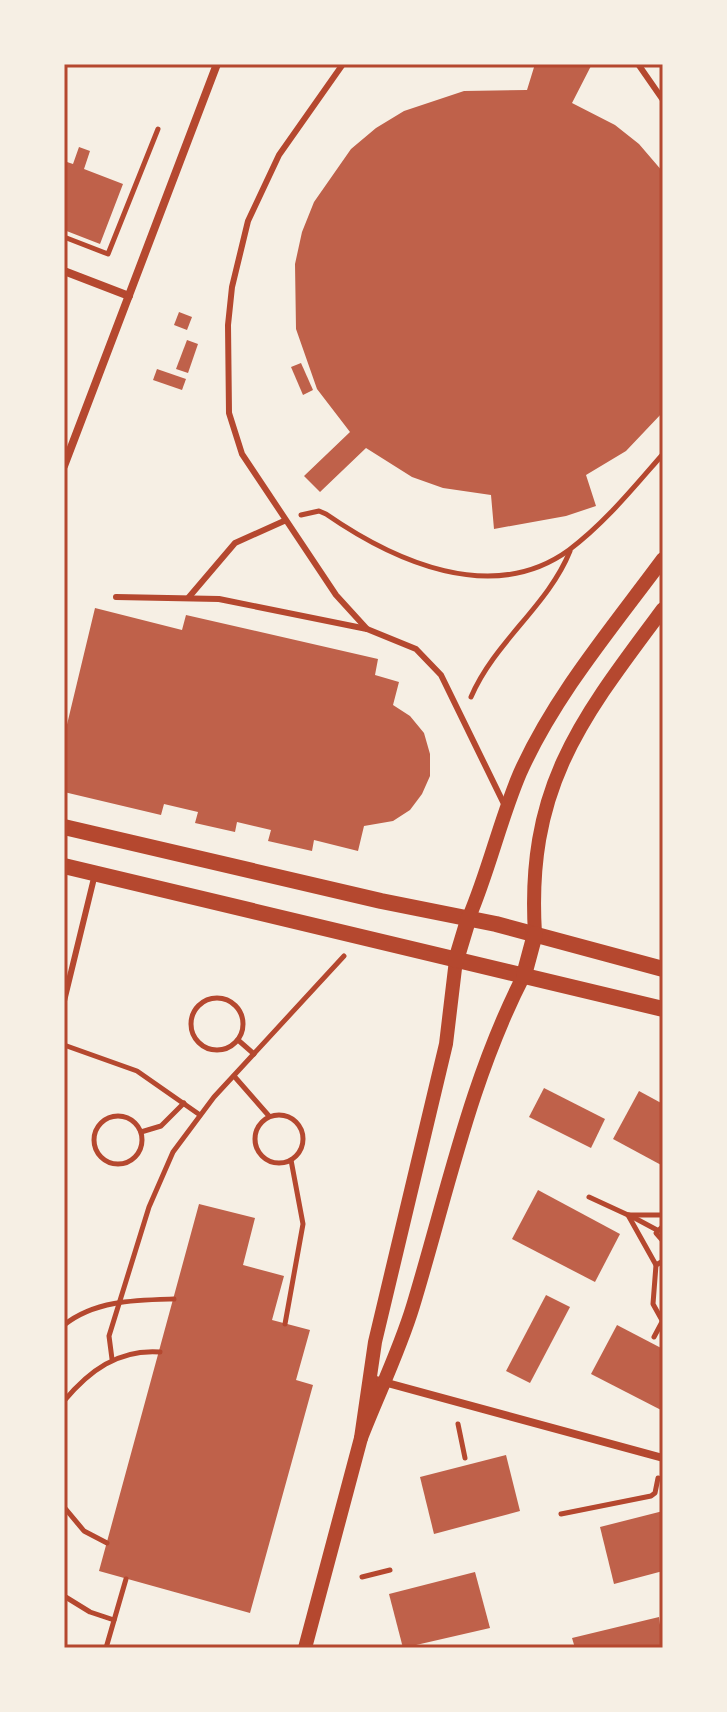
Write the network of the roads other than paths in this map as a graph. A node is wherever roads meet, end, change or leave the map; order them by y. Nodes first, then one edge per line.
1 (217, 64) edge
2 (343, 64) edge
3 (638, 64) edge
4 (663, 100) edge
5 (64, 271) edge
6 (129, 296) junction
7 (64, 466) edge
8 (284, 521) junction
9 (663, 559) edge
10 (116, 597) dead end
11 (189, 597) junction
12 (663, 609) edge
13 (367, 629) junction
14 (507, 809) junction
15 (64, 827) edge
16 (64, 866) edge
17 (95, 874) junction
18 (469, 917) junction
19 (535, 934) junction
20 (456, 960) junction
21 (663, 969) edge
22 (524, 975) junction
23 (64, 1001) edge
24 (663, 1009) edge
25 (377, 1380) junction
26 (663, 1458) edge
27 (305, 1648) edge

1 - 6 street
2 - 8 lane
3 - 4 lane
5 - 6 street
6 - 7 street
8 - 11 lane
8 - 13 lane
9 - 14 street
10 - 11 lane
11 - 13 lane
12 - 19 street
13 - 14 lane
14 - 18 street
15 - 18 main road
16 - 17 main road
17 - 20 main road
17 - 23 lane
18 - 19 main road
18 - 20 main road
19 - 21 main road
19 - 22 main road
20 - 22 main road
20 - 25 street
22 - 24 main road
22 - 25 street
25 - 26 street
25 - 27 street

